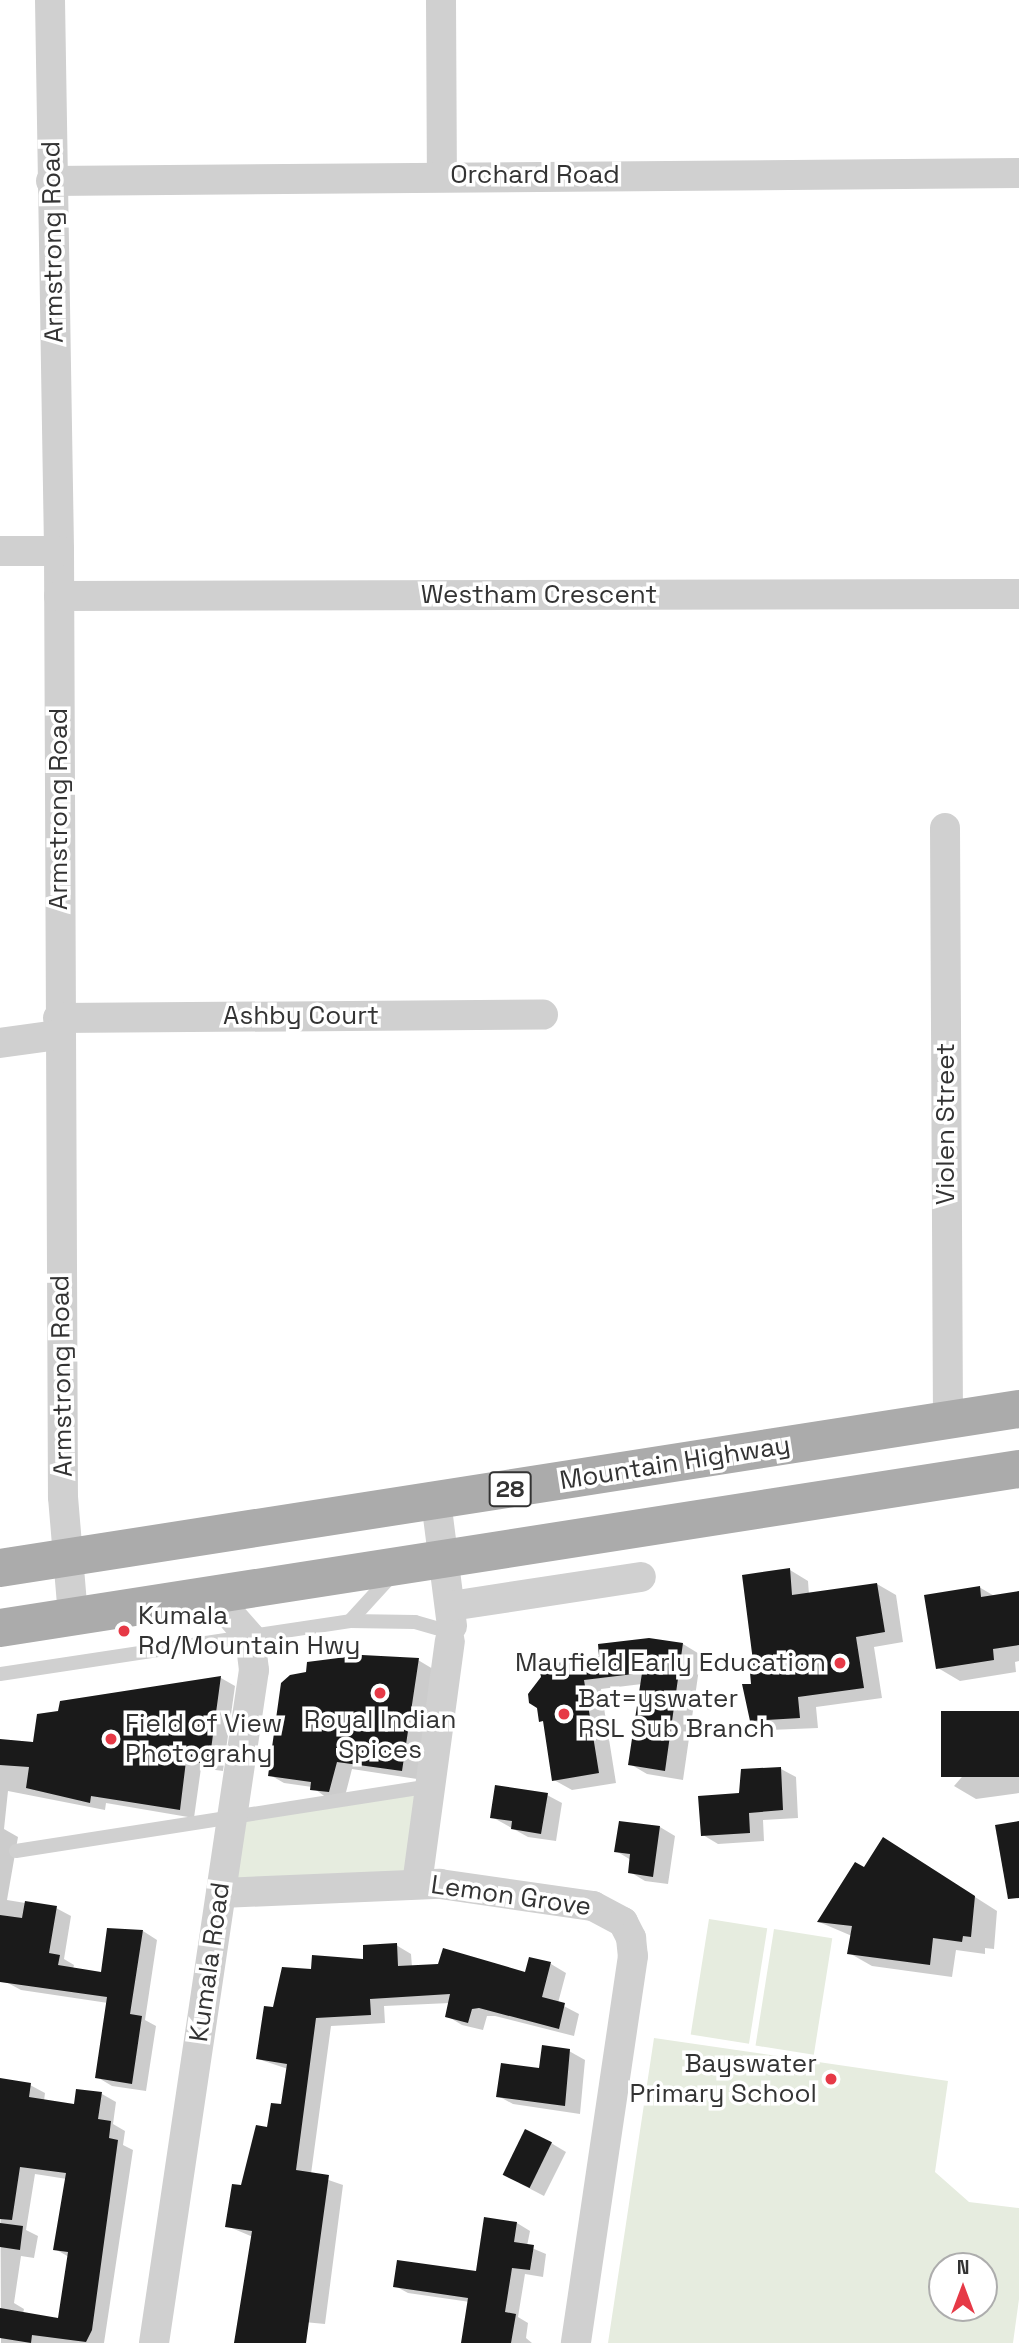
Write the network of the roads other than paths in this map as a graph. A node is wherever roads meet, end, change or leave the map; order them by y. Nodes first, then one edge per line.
1 (50, 0) edge
2 (441, 0) edge
3 (1019, 173) edge
4 (442, 176) junction
5 (51, 181) junction
6 (0, 551) edge
7 (59, 551) junction
8 (1019, 594) edge
9 (59, 596) junction
10 (945, 828) dead end
11 (543, 1015) dead end
12 (58, 1026) junction
13 (0, 1043) edge
14 (1019, 1409) edge
15 (948, 1420) junction
16 (1019, 1469) edge
17 (436, 1501) junction
18 (65, 1557) junction
19 (446, 1558) junction
20 (400, 1566) junction
21 (0, 1568) edge
22 (641, 1577) dead end
23 (213, 1595) junction
24 (72, 1617) junction
25 (350, 1621) junction
26 (451, 1626) junction
27 (0, 1628) edge
28 (250, 1637) junction
29 (0, 1674) edge
30 (431, 1786) junction
31 (231, 1817) junction
32 (16, 1851) dead end
33 (417, 1884) junction
34 (221, 1893) junction
35 (154, 2343) edge
36 (576, 2343) edge

1 - 5 street, Armstrong Road
2 - 4 street
3 - 4 street, Orchard Road
4 - 5 street, Orchard Road
5 - 7 street, Armstrong Road
6 - 7 street
7 - 9 street, Armstrong Road
8 - 9 street, Westham Crescent
9 - 12 street, Armstrong Road
10 - 15 street, Violen Street
11 - 12 street, Ashby Court
12 - 13 street, Ashby Court
12 - 18 street, Armstrong Road
14 - 15 main road, Mountain Highway / 28
15 - 17 main road, Mountain Highway / 28
16 - 19 main road, 28
17 - 18 main road, Mountain Highway / 28
17 - 19 street, Lemon Grove
18 - 21 main road, Mountain Highway / 28
18 - 24 street, Armstrong Road
19 - 20 main road, 28
19 - 26 street, Lemon Grove
20 - 23 main road, 28
20 - 25 lane
22 - 26 street
23 - 24 main road, 28
23 - 28 street
24 - 27 main road, 28
25 - 26 lane
25 - 28 lane
26 - 30 street, Lemon Grove
28 - 29 lane
28 - 31 street, Kumala Road
30 - 31 lane
30 - 33 street, Lemon Grove
31 - 32 lane
31 - 34 street, Kumala Road
33 - 34 street, Lemon Grove
33 - 36 street, Lemon Grove
34 - 35 street, Kumala Road

